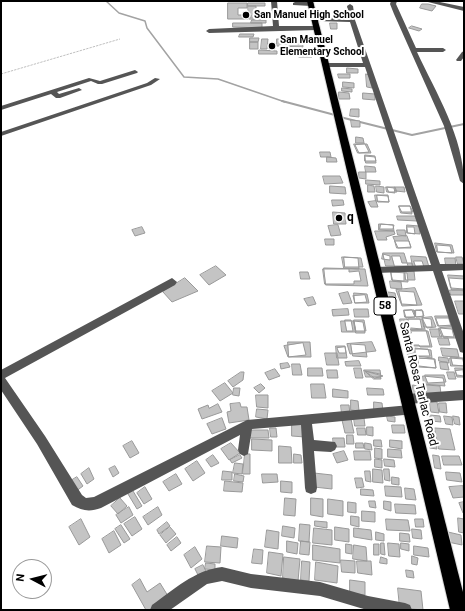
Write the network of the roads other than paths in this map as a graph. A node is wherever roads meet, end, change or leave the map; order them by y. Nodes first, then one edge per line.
1 (274, 1) edge
2 (394, 1) edge
3 (427, 1) edge
4 (311, 3) edge
5 (295, 4) dead end
6 (350, 6) dead end
7 (464, 9) edge
8 (352, 20) junction
9 (316, 24) junction
10 (276, 28) junction
11 (208, 31) dead end
12 (413, 50) junction
13 (443, 50) dead end
14 (464, 53) edge
15 (459, 60) dead end
16 (326, 65) junction
17 (367, 65) junction
18 (135, 72) dead end
19 (156, 79) dead end
20 (1, 108) edge
21 (1, 134) edge
22 (464, 181) edge
23 (435, 267) junction
24 (464, 267) edge
25 (376, 270) junction
26 (172, 282) dead end
27 (464, 349) edge
28 (1, 375) edge
29 (1, 381) edge
30 (464, 395) edge
31 (409, 405) junction
32 (306, 419) junction
33 (247, 425) junction
34 (308, 445) junction
35 (331, 446) dead end
36 (244, 450) dead end
37 (311, 488) dead end
38 (157, 610) edge
39 (405, 610) edge
40 (459, 610) edge

1 - 10 street
2 - 12 street
3 - 7 street
4 - 5 street
4 - 9 highway, Santa Rosa-Tarlac Road / 58
6 - 8 street
8 - 9 street
8 - 17 street
9 - 10 street
9 - 16 highway, Santa Rosa-Tarlac Road / 58
10 - 11 street
12 - 13 street
12 - 22 street
14 - 15 street
16 - 17 street
16 - 25 highway, Santa Rosa-Tarlac Road / 58
17 - 23 street
18 - 20 street
19 - 21 street
23 - 24 street
23 - 25 street
23 - 27 street
25 - 31 highway, Santa Rosa-Tarlac Road / 58
26 - 28 street
29 - 33 street
30 - 31 street
31 - 32 street
31 - 40 highway, Santa Rosa-Tarlac Road / 58
32 - 33 street
32 - 34 street
33 - 36 street
34 - 35 street
34 - 37 street
38 - 39 street

